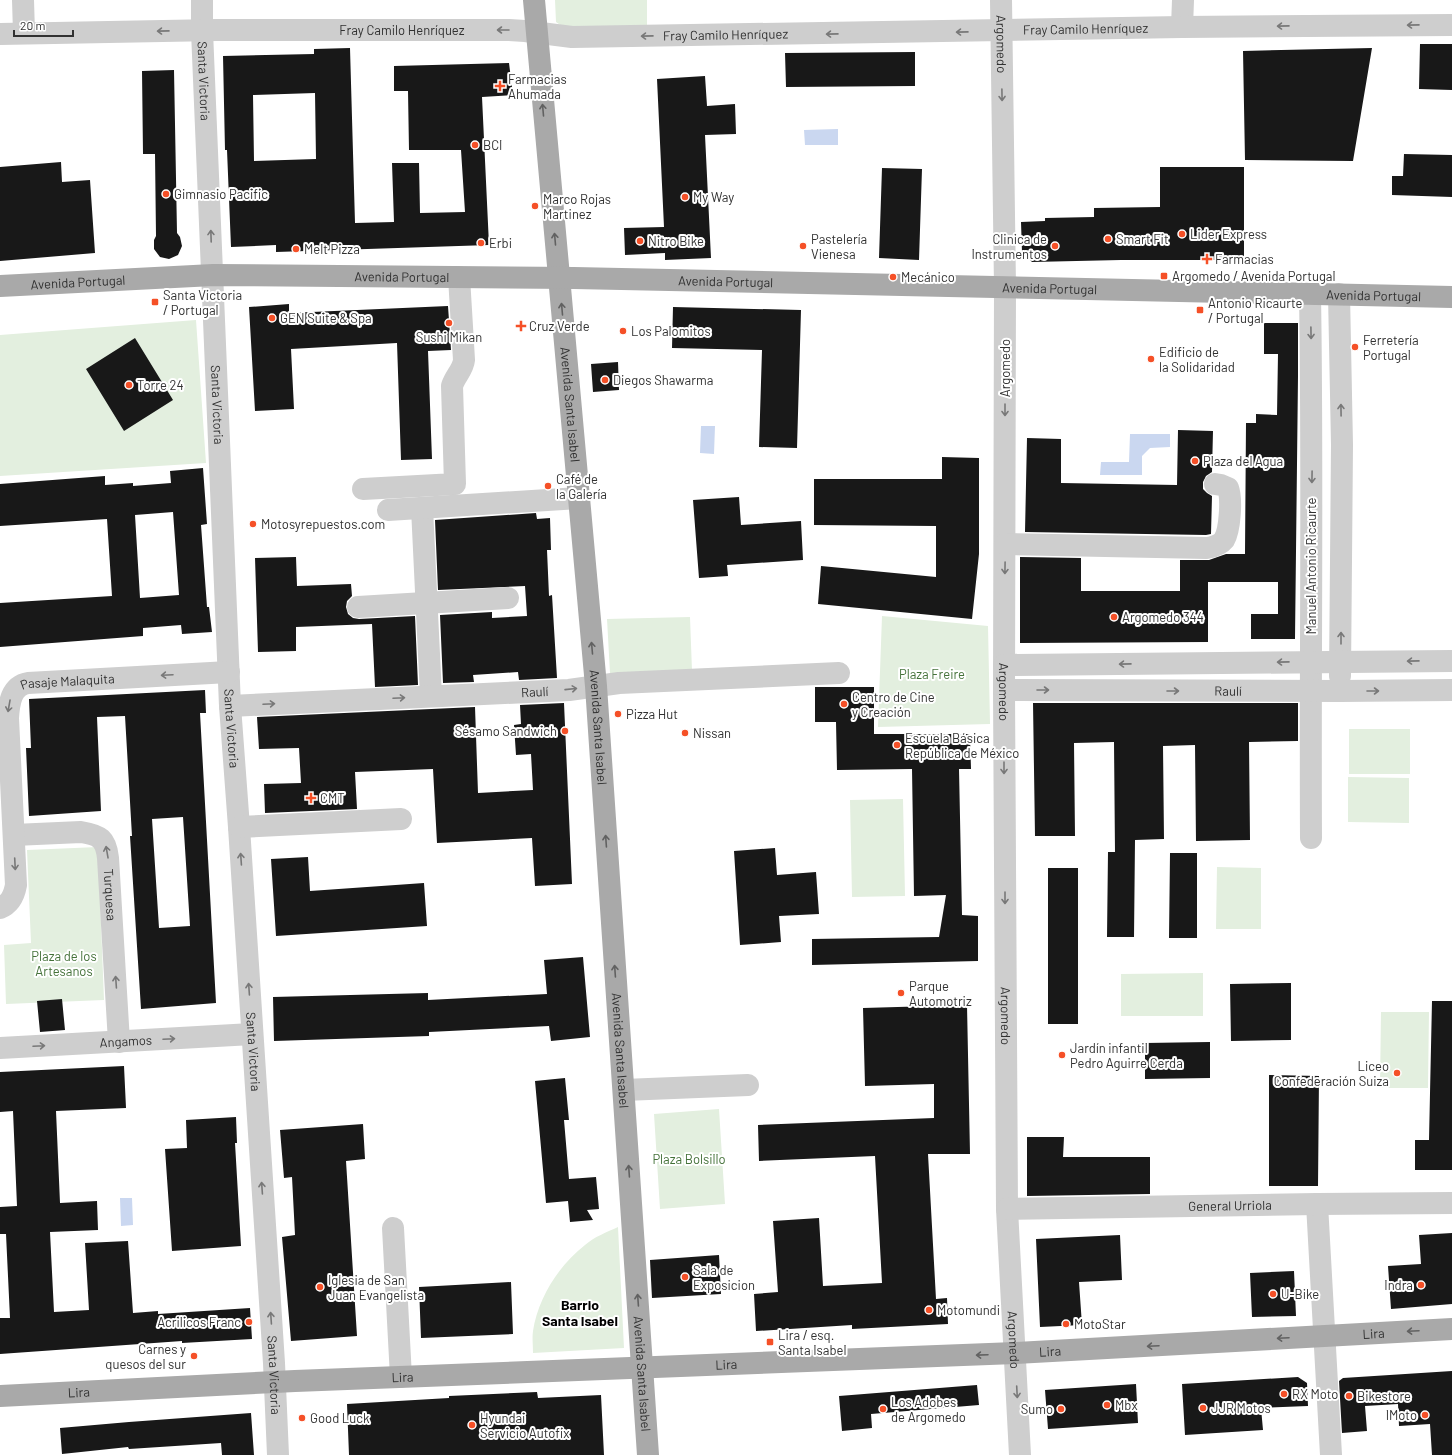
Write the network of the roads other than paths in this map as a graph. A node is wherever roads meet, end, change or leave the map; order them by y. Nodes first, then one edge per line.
1 (23, 0) edge
2 (202, 0) edge
3 (534, 0) edge
4 (1001, 0) edge
5 (1183, 0) edge
6 (1452, 25) edge
7 (1182, 27) junction
8 (202, 31) junction
9 (1002, 31) junction
10 (536, 32) junction
11 (24, 33) junction
12 (0, 34) edge
13 (213, 275) junction
14 (459, 277) junction
15 (559, 278) junction
16 (0, 286) edge
17 (1005, 287) junction
18 (1310, 294) junction
19 (1339, 294) junction
20 (1452, 296) edge
21 (1312, 445) junction
22 (1342, 445) junction
23 (1215, 484) dead end
24 (363, 488) dead end
25 (579, 498) junction
26 (422, 508) junction
27 (388, 510) dead end
28 (1005, 544) junction
29 (1311, 561) junction
30 (1341, 561) junction
31 (508, 598) dead end
32 (426, 603) junction
33 (358, 608) dead end
34 (1452, 661) edge
35 (1311, 662) junction
36 (1340, 662) junction
37 (1004, 665) junction
38 (229, 672) junction
39 (839, 673) dead end
40 (596, 686) junction
41 (1004, 690) junction
42 (1452, 690) edge
43 (1310, 691) junction
44 (1340, 691) junction
45 (431, 696) junction
46 (230, 706) junction
47 (401, 819) dead end
48 (239, 826) junction
49 (14, 835) junction
50 (1311, 838) dead end
51 (0, 908) edge
52 (252, 1034) junction
53 (119, 1042) junction
54 (0, 1048) edge
55 (748, 1085) dead end
56 (624, 1090) junction
57 (1452, 1203) edge
58 (1316, 1204) junction
59 (1007, 1209) junction
60 (393, 1228) dead end
61 (1452, 1329) edge
62 (1324, 1336) junction
63 (1015, 1353) junction
64 (642, 1367) junction
65 (401, 1377) junction
66 (274, 1382) junction
67 (0, 1396) edge
68 (278, 1455) edge
69 (648, 1455) edge
70 (1020, 1455) edge
71 (1331, 1455) edge

1 - 11 street
2 - 8 street, Santa Victoria
3 - 10 main road, Avenida Santa Isabel
4 - 9 street, Argomedo
5 - 7 street
6 -> 7 street, Fray Camilo Henríquez
7 - 9 street, Fray Camilo Henríquez
10 -> 8 street, Fray Camilo Henríquez
8 -> 11 street, Fray Camilo Henríquez
13 -> 8 street, Santa Victoria
9 -> 10 street, Fray Camilo Henríquez
9 -> 17 street, Argomedo
15 -> 10 main road, Avenida Santa Isabel
11 - 12 street, Fray Camilo Henríquez
13 - 14 main road, Avenida Portugal
13 - 16 main road, Avenida Portugal
13 - 38 street, Santa Victoria
14 - 15 main road, Avenida Portugal
14 - 24 street
15 - 17 main road, Avenida Portugal
25 -> 15 main road, Avenida Santa Isabel
17 - 18 main road, Avenida Portugal
17 -> 28 street, Argomedo
18 - 19 main road, Avenida Portugal
18 -> 21 street, Manuel Antonio Ricaurte
19 - 20 main road, Avenida Portugal
22 -> 19 street
21 - 22 street
21 -> 29 street, Manuel Antonio Ricaurte
22 - 30 street
23 - 28 street
25 - 26 street
40 -> 25 main road, Avenida Santa Isabel
26 - 27 street
26 - 32 street
28 -> 37 street, Argomedo
29 - 30 street
29 - 35 street, Manuel Antonio Ricaurte
36 -> 30 street
31 - 32 street
32 - 33 street
32 - 45 street
34 -> 36 street
35 - 36 street
35 -> 37 street
35 - 43 street, Manuel Antonio Ricaurte
36 - 44 street
37 - 41 street, Argomedo
38 - 46 street, Santa Victoria
38 -> 49 street, Pasaje Malaquita
39 - 40 street, Raulí
45 -> 40 street, Raulí
56 -> 40 main road, Avenida Santa Isabel
41 -> 43 street, Raulí
41 -> 59 street, Argomedo
44 -> 42 street, Raulí
43 - 44 street, Raulí
43 - 50 street, Manuel Antonio Ricaurte
46 -> 45 street, Raulí
46 - 48 street, Santa Victoria
47 - 48 street
52 -> 48 street, Santa Victoria
49 -> 51 street, Pasaje Malaquita
53 -> 49 street, Turquesa
53 -> 52 street, Angamos
66 -> 52 street, Santa Victoria
54 -> 53 street, Angamos
55 - 56 street
64 -> 56 main road, Avenida Santa Isabel
57 - 58 street, General Urriola
58 - 59 street, General Urriola
58 - 62 street
59 - 63 street, Argomedo
60 - 65 street
61 -> 62 main road, Lira
62 -> 63 main road, Lira
62 - 71 street
63 -> 64 main road, Lira
63 -> 70 street, Argomedo
64 - 65 main road, Lira
64 - 69 main road, Avenida Santa Isabel
65 - 66 main road, Lira
66 - 67 main road, Lira
66 - 68 street, Santa Victoria

